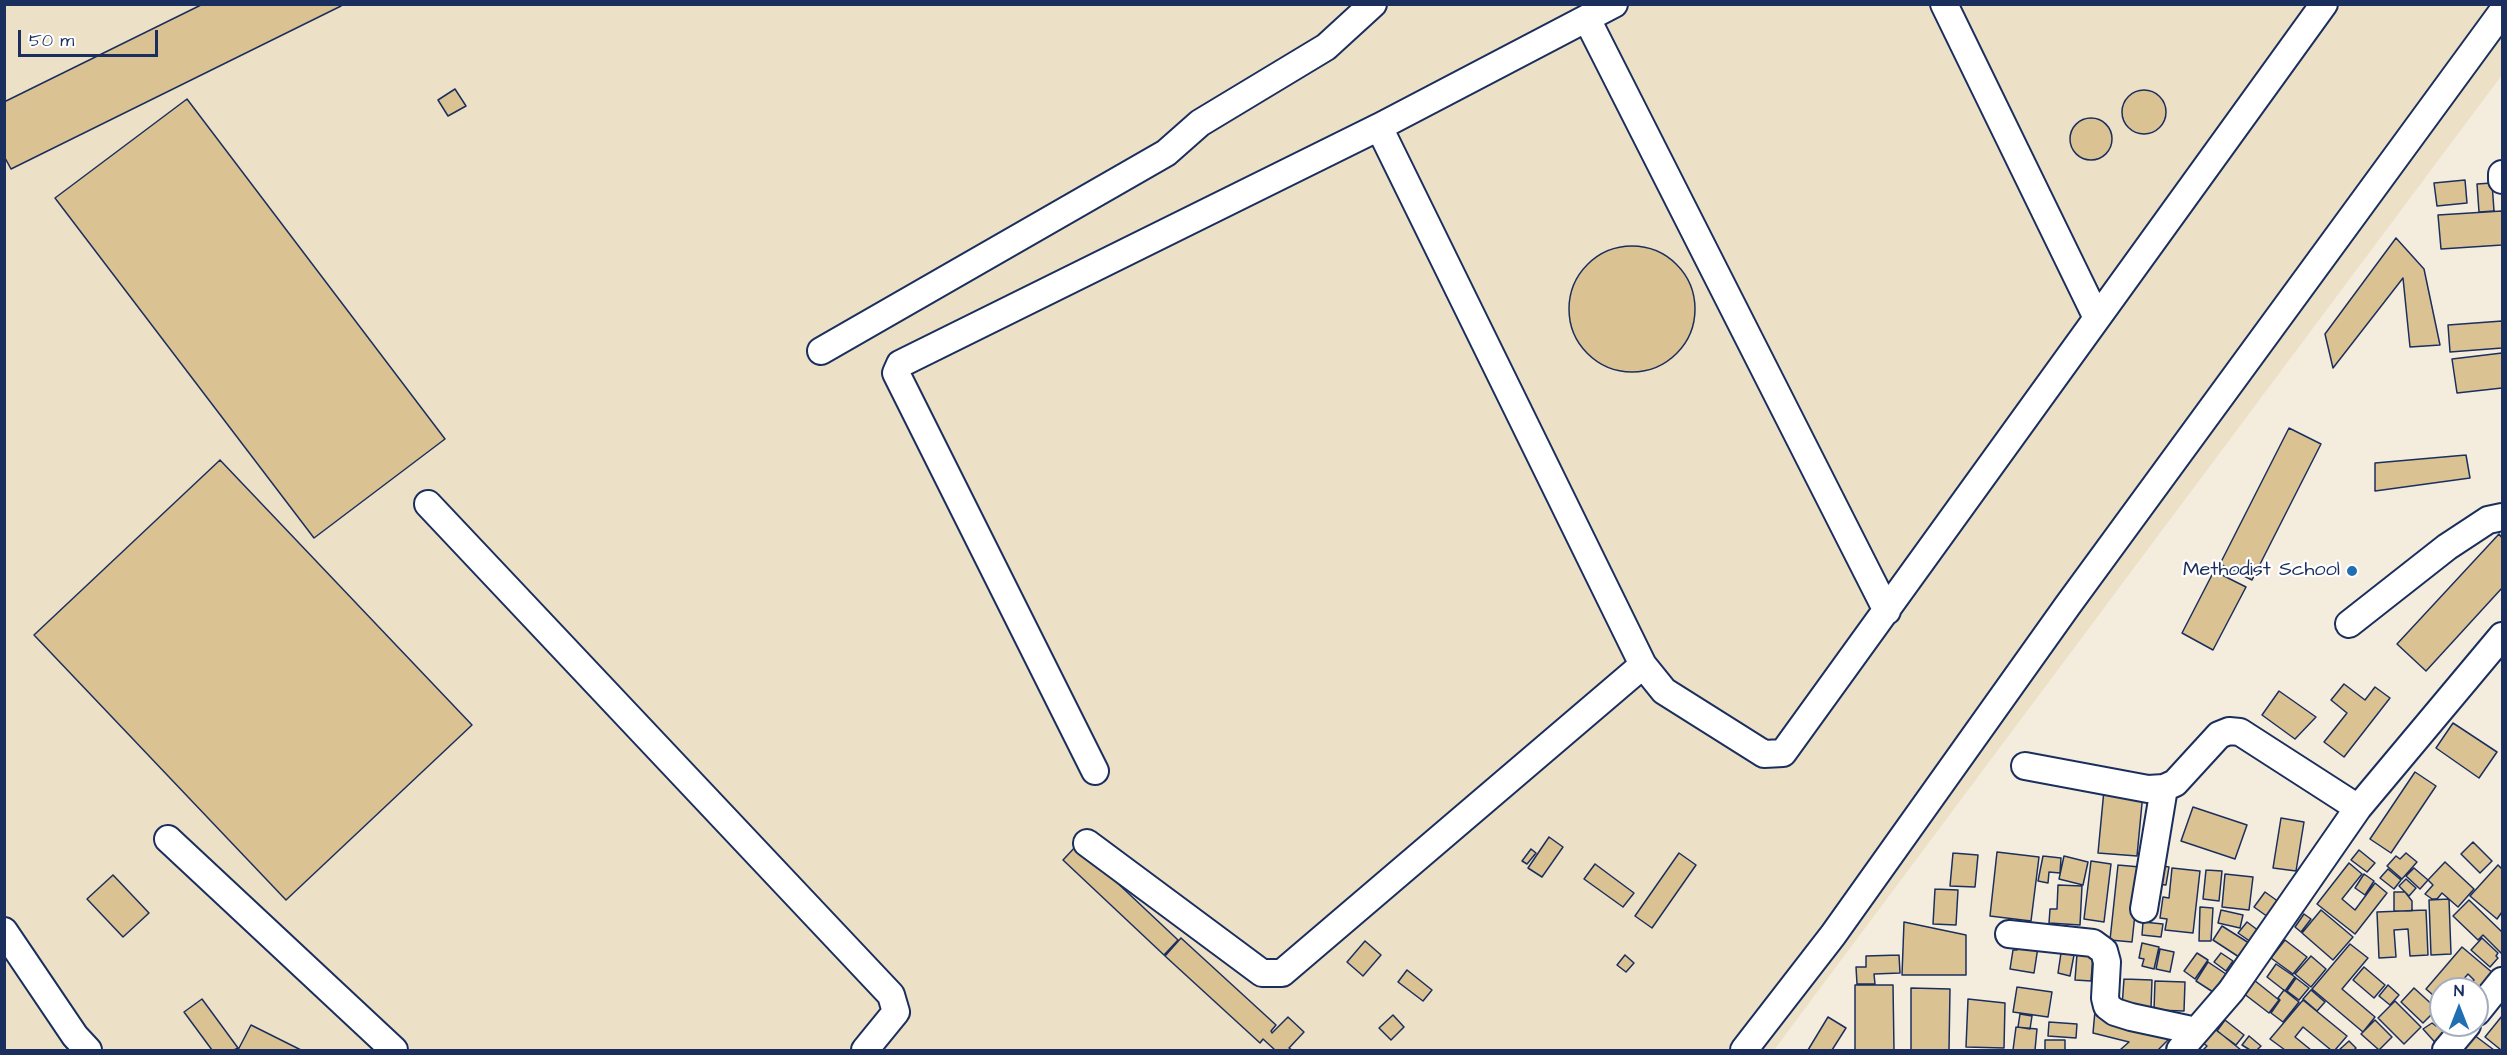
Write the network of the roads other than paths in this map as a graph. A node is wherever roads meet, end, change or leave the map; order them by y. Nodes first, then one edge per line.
1 (1373, 4) edge
2 (1614, 4) edge
3 (1944, 4) edge
4 (2324, 4) edge
5 (2502, 12) edge
6 (1587, 19) junction
7 (1379, 127) junction
8 (2502, 174) edge
9 (2502, 180) edge
10 (2097, 318) junction
11 (820, 351) dead end
12 (428, 504) dead end
13 (2502, 518) edge
14 (1887, 611) junction
15 (2349, 624) dead end
16 (2502, 636) edge
17 (1643, 665) junction
18 (2025, 766) dead end
19 (1095, 771) dead end
20 (2164, 788) junction
21 (2358, 808) junction
22 (168, 839) dead end
23 (1087, 843) dead end
24 (2144, 909) dead end
25 (4, 931) edge
26 (2010, 934) dead end
27 (2502, 981) edge
28 (2489, 997) edge
29 (2196, 1031) junction
30 (2457, 1037) edge
31 (88, 1050) edge
32 (394, 1050) edge
33 (865, 1050) edge
34 (1744, 1050) edge
35 (2180, 1050) edge
36 (2446, 1050) edge

1 - 11 street
2 - 6 street
3 - 10 street
4 - 10 street
5 - 34 street
6 - 7 street
6 - 14 street
7 - 17 street
7 - 19 street
8 - 9 street
10 - 14 street
12 - 33 street
13 - 15 street
14 - 17 street
16 - 21 street
17 - 23 street
18 - 20 street
20 - 21 street
20 - 24 street
21 - 29 street
22 - 32 street
25 - 31 street
26 - 29 street
27 - 28 street
29 - 35 street
30 - 36 street

